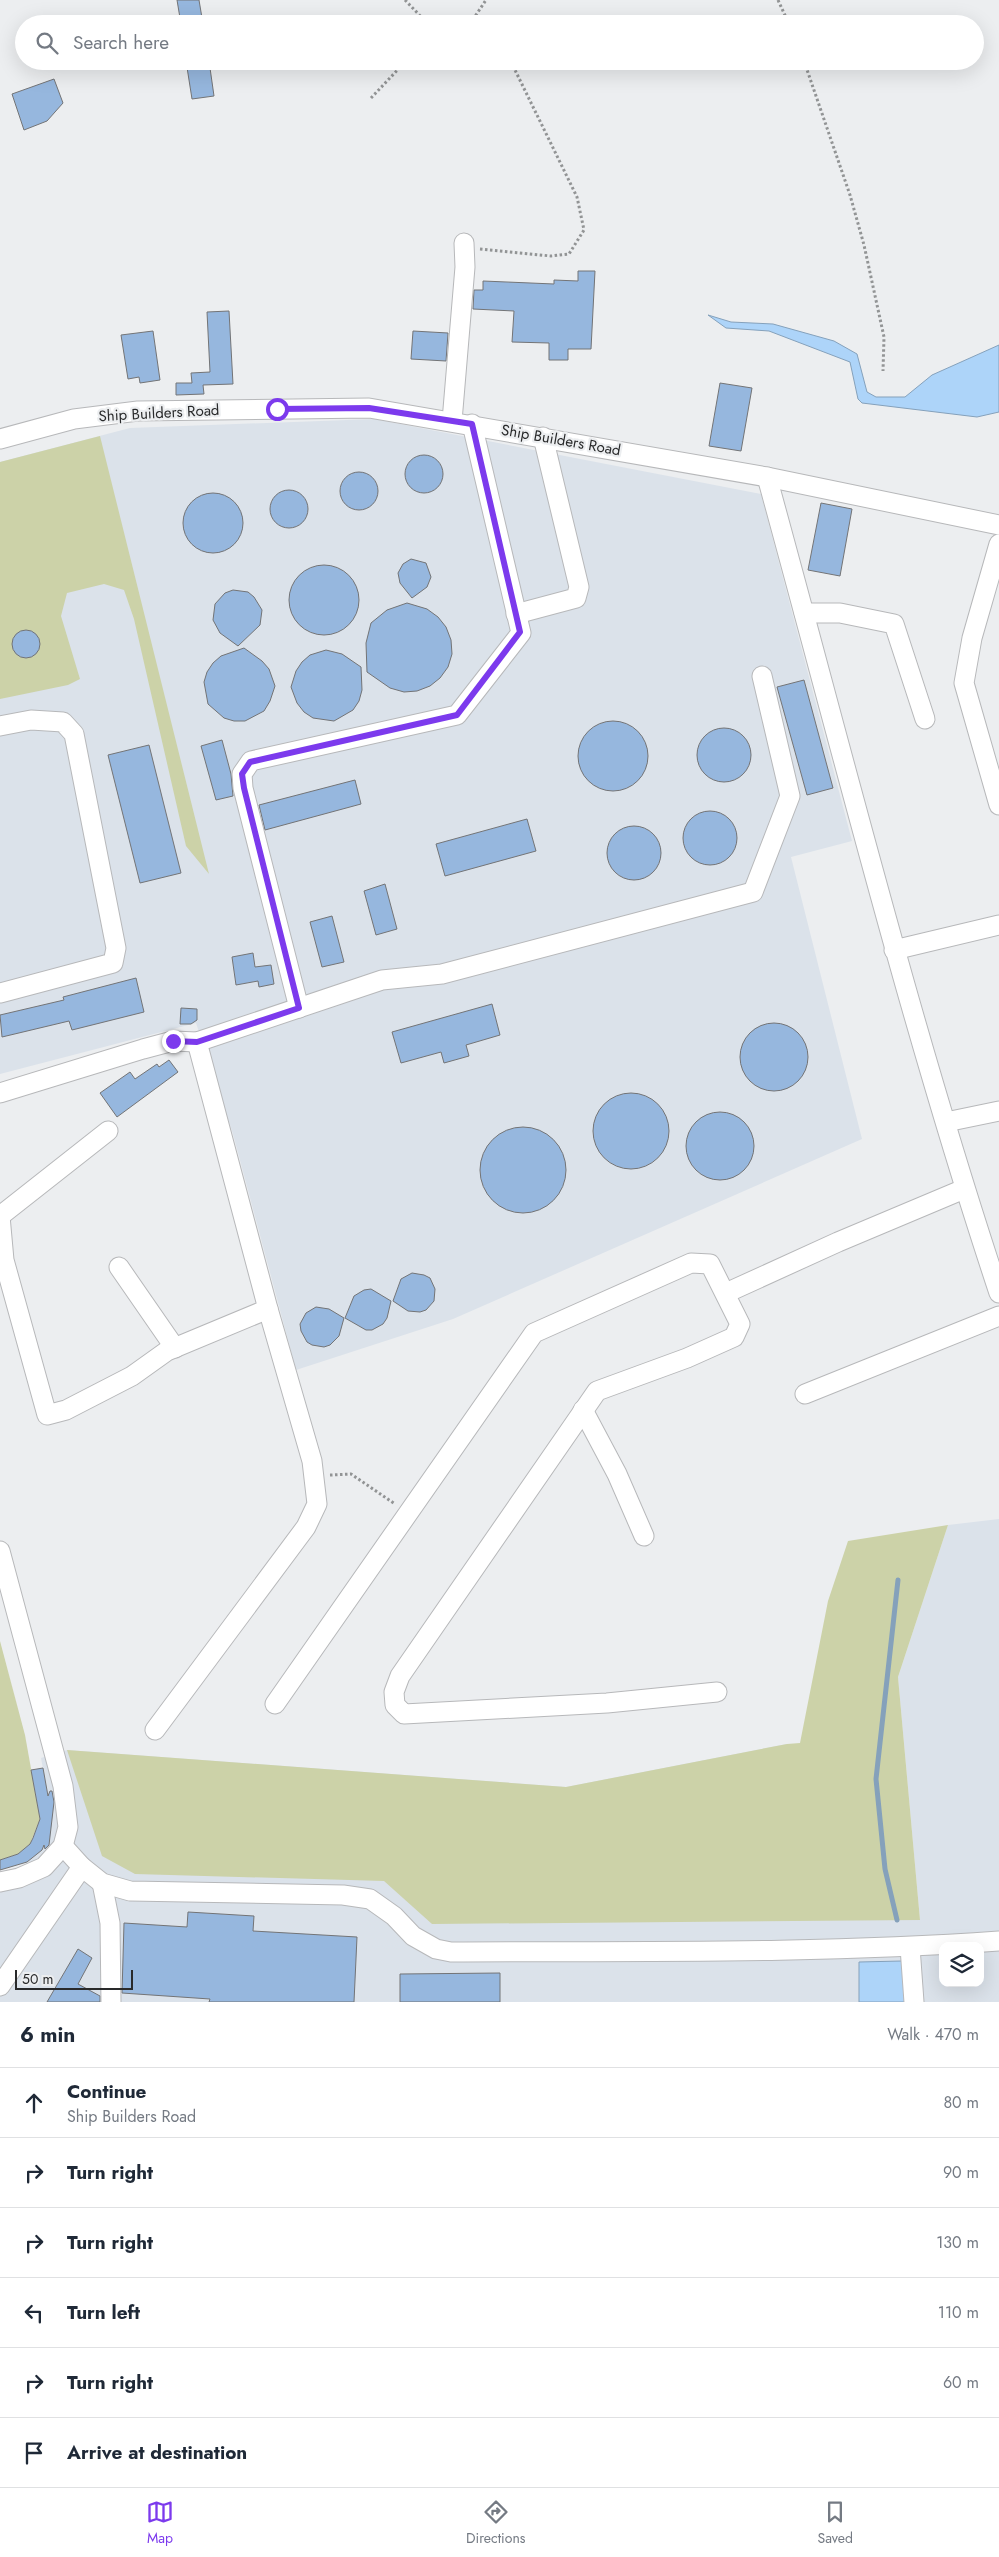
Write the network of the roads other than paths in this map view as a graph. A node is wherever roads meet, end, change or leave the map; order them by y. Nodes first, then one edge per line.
1 (464, 245) road end
2 (452, 421) junction
3 (472, 424) junction
4 (543, 437) junction
5 (0, 439) edge
6 (767, 477) junction
7 (999, 525) edge
8 (999, 544) edge
9 (804, 613) junction
10 (516, 614) junction
11 (762, 676) dead end
12 (925, 719) dead end
13 (0, 726) edge
14 (999, 805) edge
15 (999, 925) edge
16 (894, 950) junction
17 (0, 993) edge
18 (299, 1008) junction
19 (197, 1042) junction
20 (0, 1093) edge
21 (999, 1111) edge
22 (946, 1122) junction
23 (108, 1131) dead end
24 (964, 1189) junction
25 (0, 1216) edge
26 (119, 1267) dead end
27 (726, 1293) junction
28 (999, 1293) edge
29 (268, 1309) junction
30 (999, 1316) edge
31 (175, 1348) junction
32 (805, 1394) dead end
33 (583, 1410) junction
34 (644, 1536) dead end
35 (0, 1551) edge
36 (718, 1692) dead end
37 (275, 1704) dead end
38 (155, 1730) dead end
39 (63, 1846) junction
40 (82, 1867) junction
41 (0, 1882) edge
42 (102, 1883) junction
43 (999, 1941) edge
44 (910, 1947) junction
45 (0, 1986) edge
46 (111, 2002) edge
47 (914, 2002) edge

1 - 2 street
2 - 3 street, Ship Builders Road
2 - 5 street, Ship Builders Road
3 - 4 street, Ship Builders Road
3 - 10 street
4 - 6 street, Ship Builders Road
4 - 10 street
6 - 7 street, Ship Builders Road
6 - 9 street
8 - 14 street
9 - 12 street
9 - 16 street
10 - 18 street
11 - 18 street
13 - 17 street
15 - 16 street
16 - 22 street
18 - 19 street
19 - 20 street
19 - 29 street
21 - 22 street
22 - 24 street
23 - 25 street
24 - 27 street
24 - 28 street
25 - 31 street
26 - 31 street
27 - 33 street
27 - 37 street
29 - 31 street
29 - 38 street
30 - 32 street
33 - 34 street
33 - 36 street
35 - 39 street
39 - 40 street
39 - 41 street
40 - 42 street
40 - 45 street
42 - 44 street
42 - 46 street
43 - 44 street
44 - 47 street

